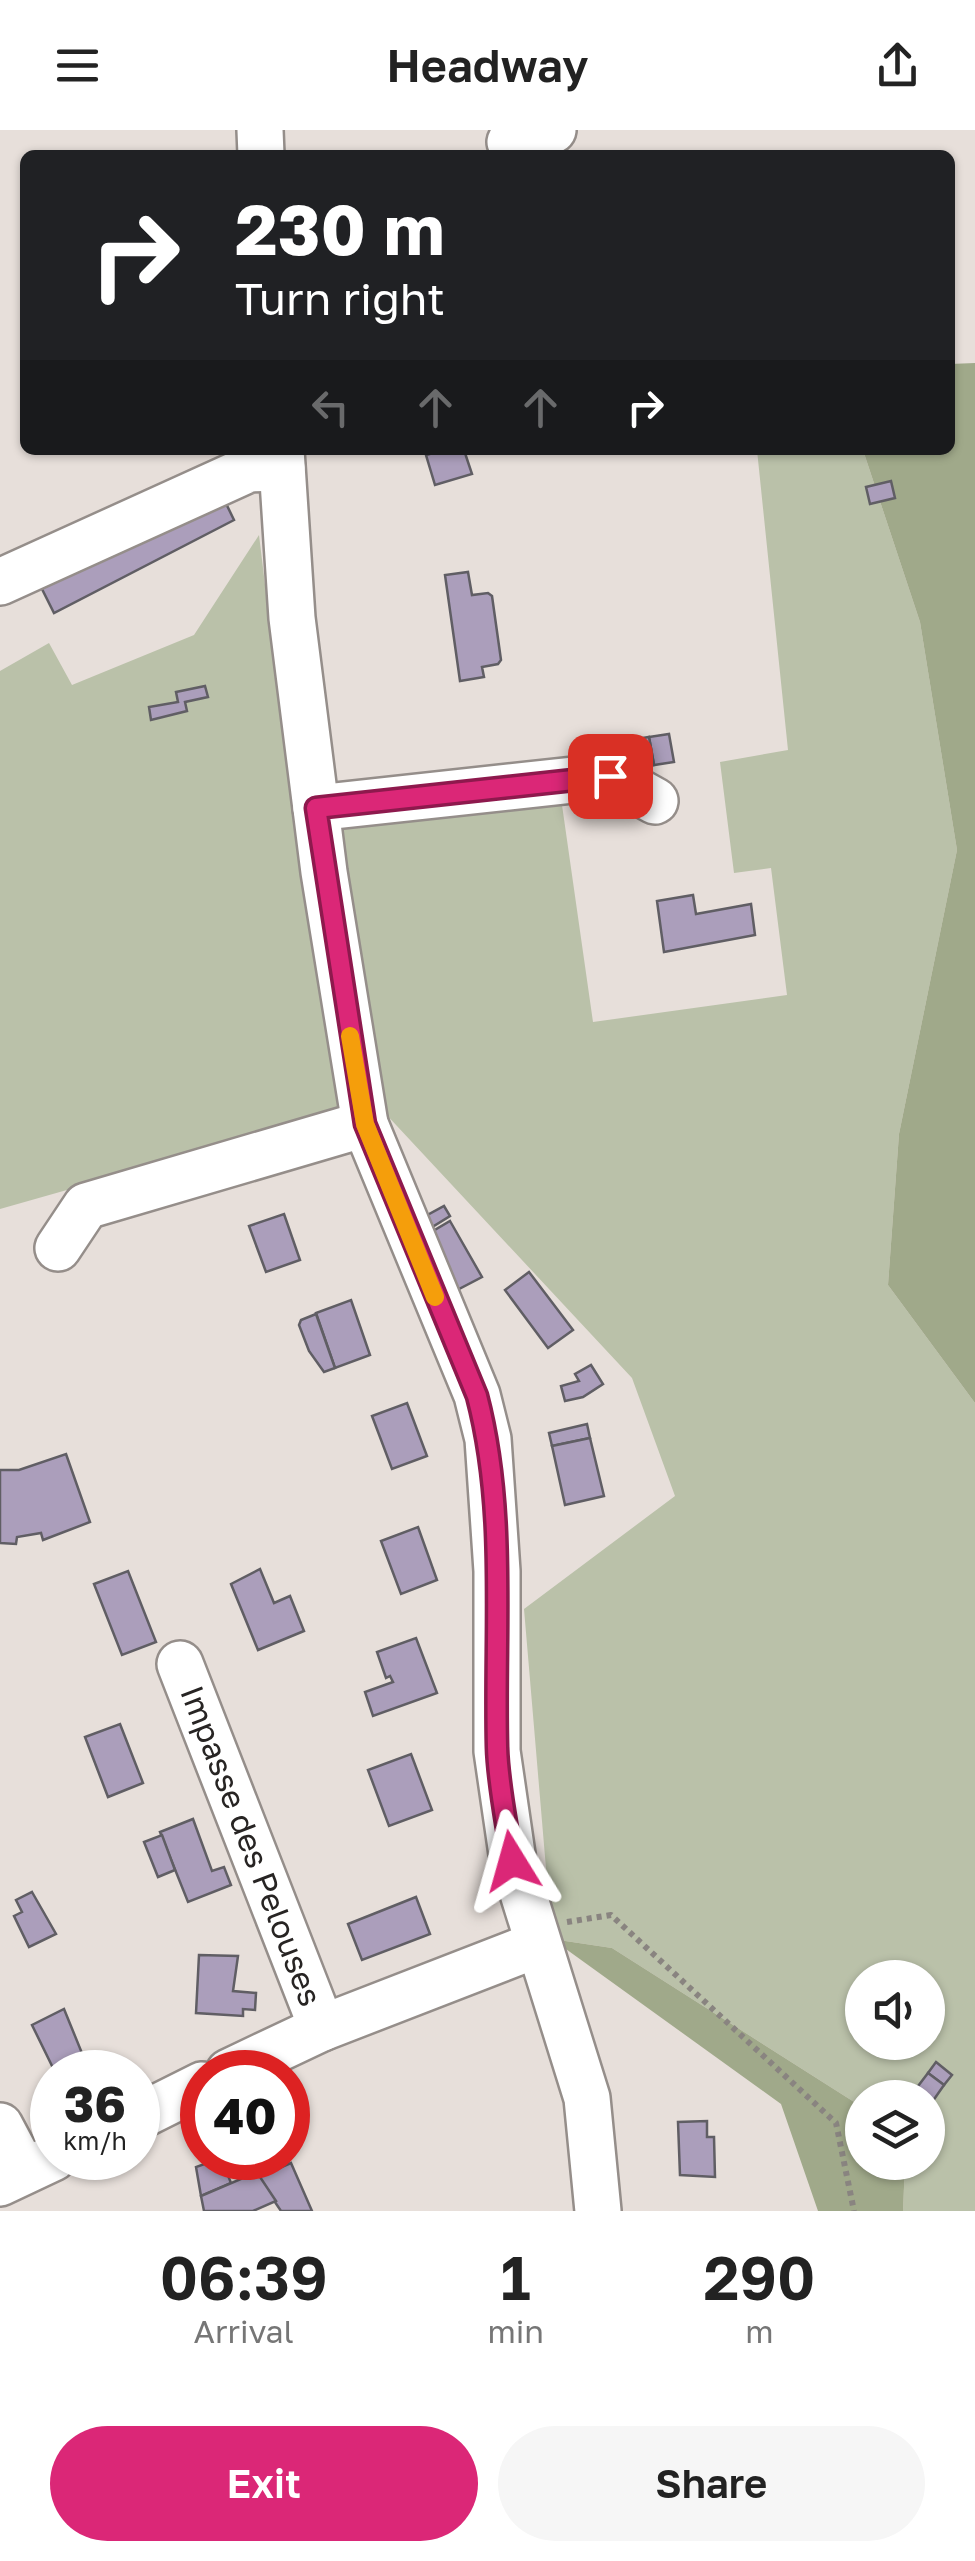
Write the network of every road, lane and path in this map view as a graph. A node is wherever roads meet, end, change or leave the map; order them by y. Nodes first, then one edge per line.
1 (552, 130) edge
2 (510, 142) dead end
3 (281, 459) edge
4 (0, 582) edge
5 (655, 801) dead end
6 (316, 808) junction
7 (365, 1124) junction
8 (58, 1248) dead end
9 (180, 1664) dead end
10 (522, 1896) junction
11 (536, 1945) junction
12 (322, 2028) junction
13 (276, 2050) edge
14 (0, 2126) edge
15 (26, 2171) edge
16 (598, 2211) edge
17 (854, 2211) edge

1 - 2 street
3 - 4 street
3 - 6 street
5 - 6 street
6 - 7 street
7 - 8 street
7 - 10 street
9 - 12 street, Impasse des Pelouses
10 - 11 street
10 - 17 path
11 - 12 street
11 - 16 street
12 - 13 street
14 - 15 street

